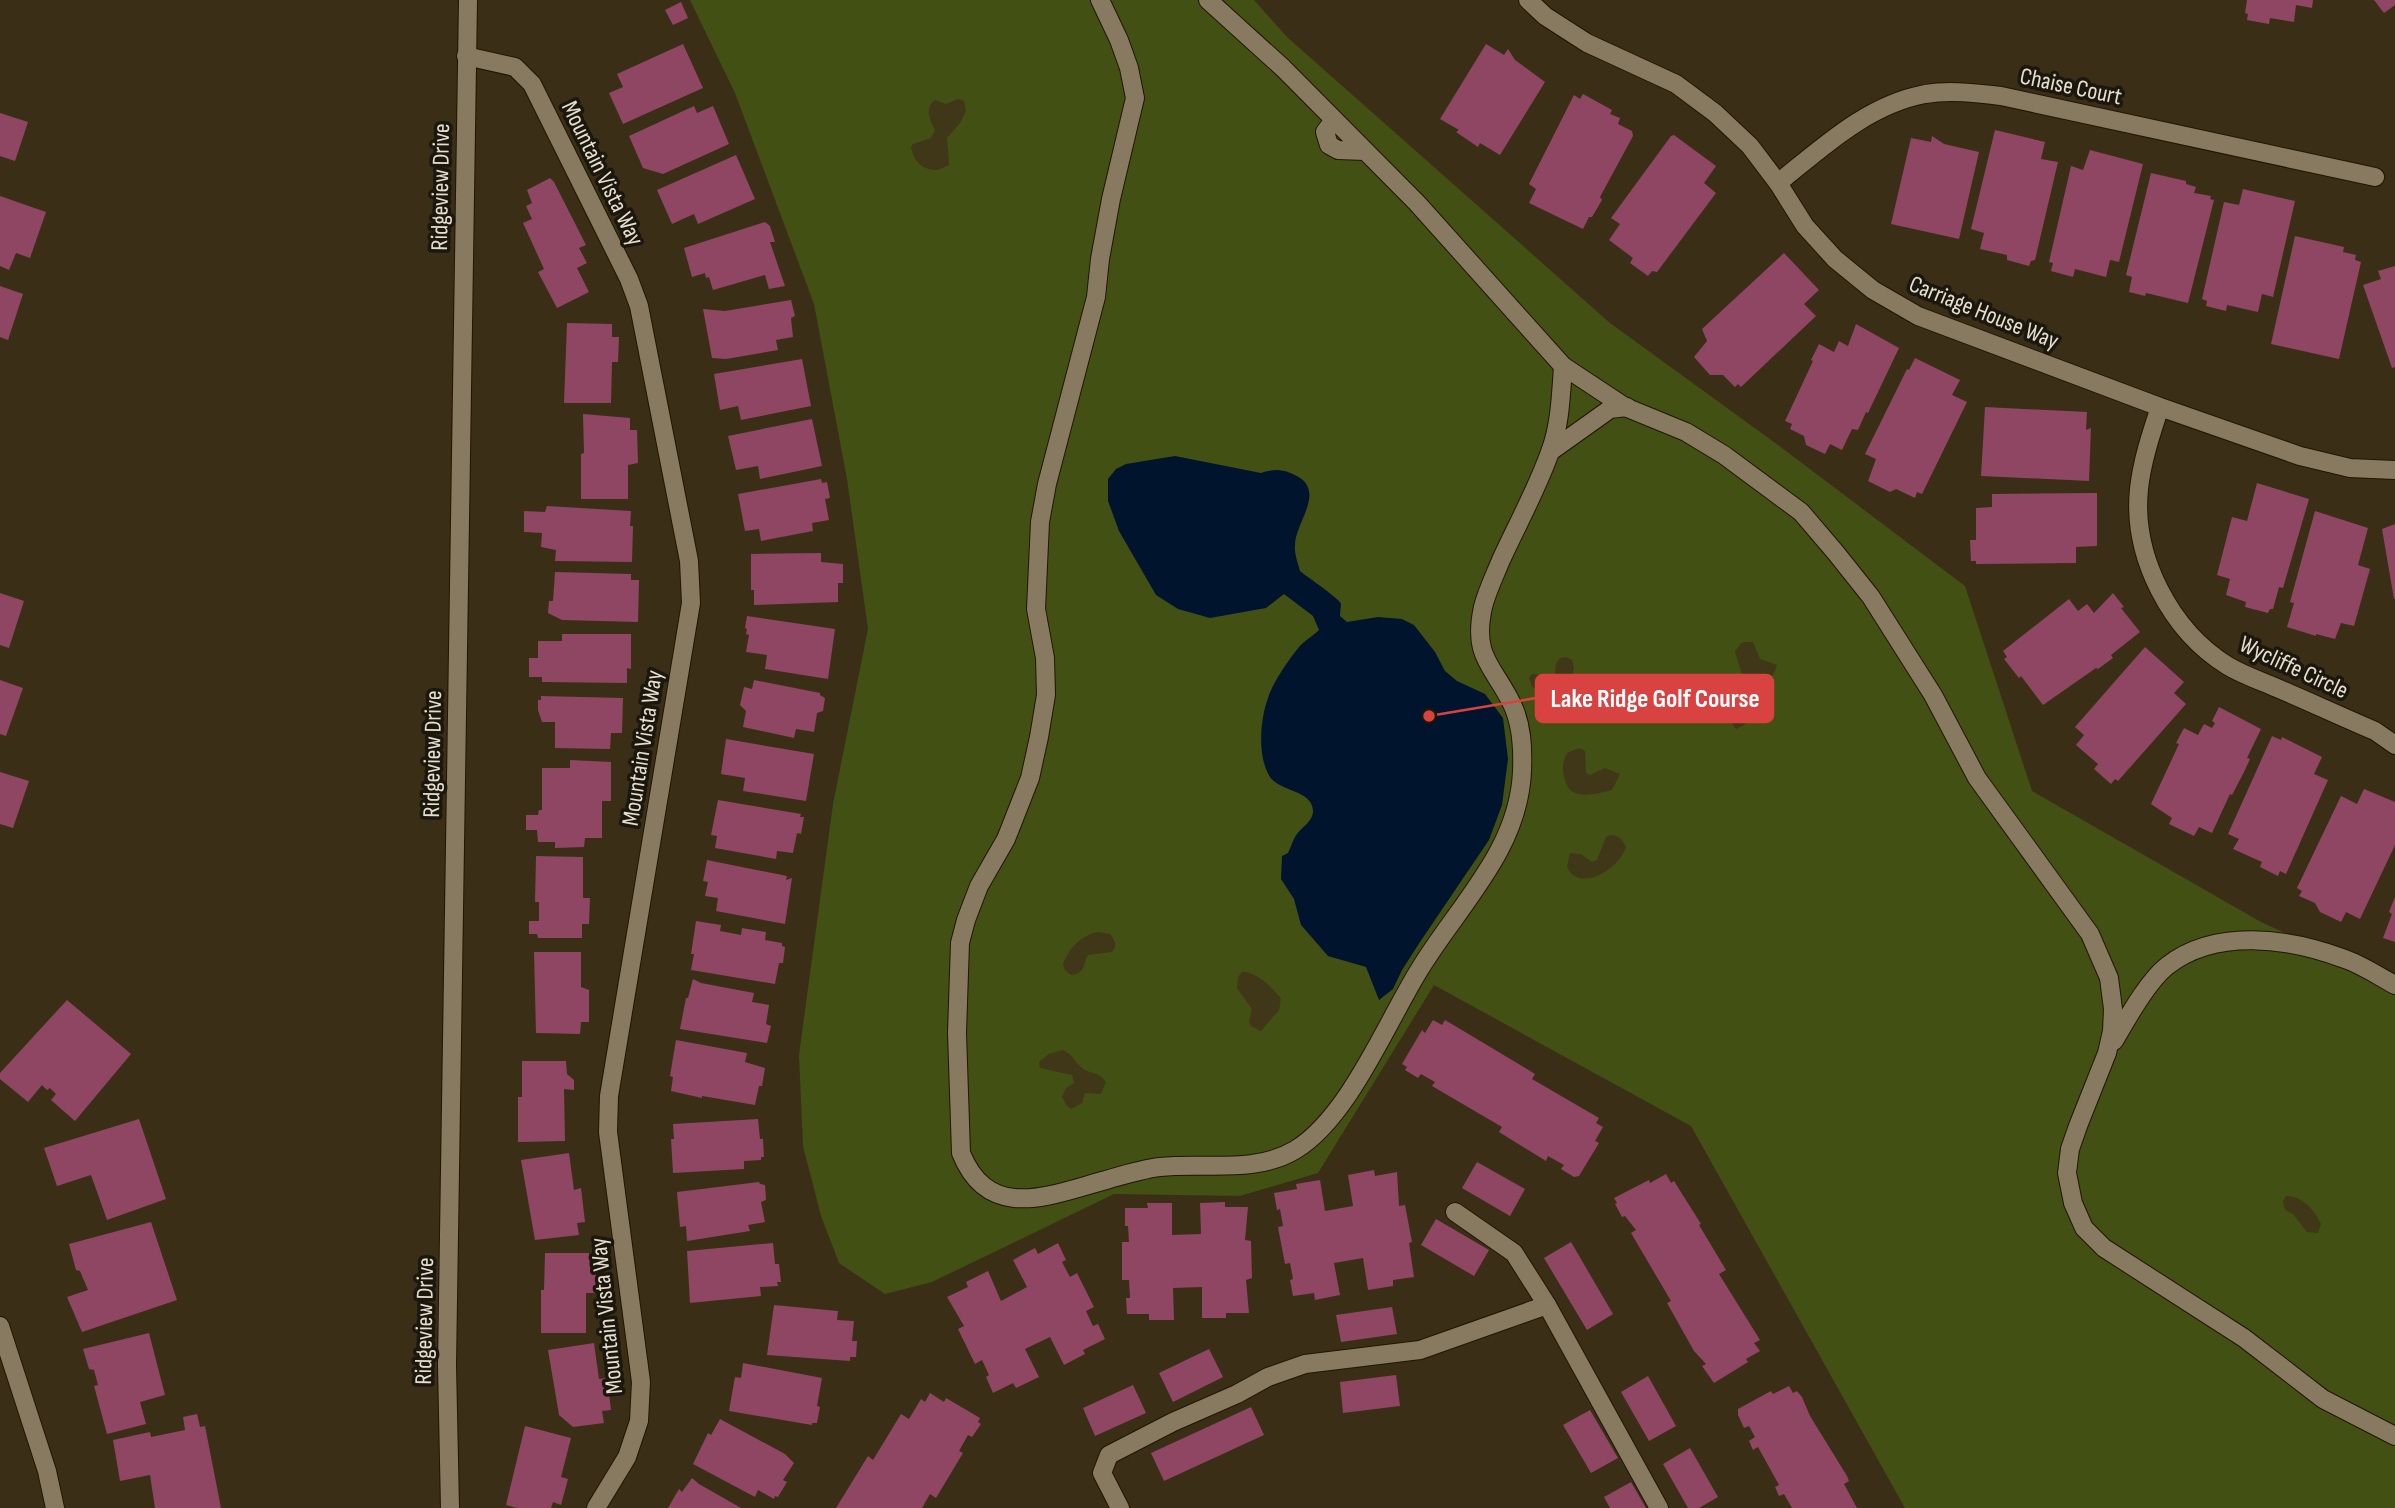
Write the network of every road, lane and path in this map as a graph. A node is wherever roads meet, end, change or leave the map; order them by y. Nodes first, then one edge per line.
1 (468, 0) edge
2 (1100, 0) edge
3 (1208, 0) edge
4 (1528, 0) edge
5 (466, 56) junction
6 (2375, 177) dead end
7 (1778, 183) junction
8 (1563, 366) junction
9 (1627, 407) junction
10 (2160, 407) junction
11 (1551, 451) junction
12 (2395, 470) edge
13 (2375, 731) junction
14 (2395, 734) edge
15 (2395, 744) edge
16 (2395, 985) edge
17 (2107, 1053) junction
18 (1455, 1212) dead end
19 (1547, 1305) junction
20 (0, 1326) edge
21 (2395, 1436) edge
22 (55, 1508) edge
23 (450, 1508) edge
24 (596, 1508) edge
25 (1120, 1508) edge
26 (1659, 1508) edge

1 - 5 street, Ridgeview Drive
2 - 11 street
3 - 8 street
4 - 7 street, Carriage House Way
5 - 23 street, Ridgeview Drive
5 - 24 street, Mountain Vista Way
6 - 7 street, Chaise Court
7 - 10 street, Carriage House Way
8 - 9 street
8 - 11 street
9 - 11 street
9 - 17 street
10 - 12 street, Carriage House Way
10 - 13 street, Wycliffe Circle
13 - 14 street, Wycliffe Circle
13 - 15 street, Wycliffe Circle
16 - 17 street
17 - 21 street
18 - 19 street
19 - 25 street
19 - 26 street
20 - 22 street

